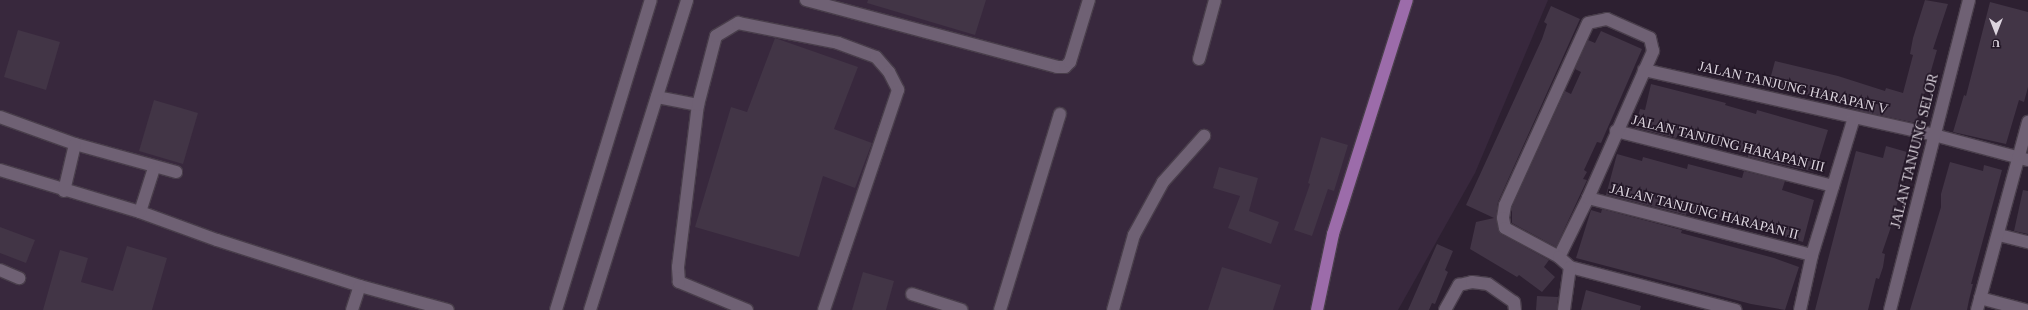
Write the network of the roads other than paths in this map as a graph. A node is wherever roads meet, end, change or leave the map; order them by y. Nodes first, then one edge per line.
1 (651, 0) edge
2 (687, 0) edge
3 (806, 0) edge
4 (1089, 0) edge
5 (1215, 0) edge
6 (1407, 0) edge
7 (1969, 0) edge
8 (1199, 58) dead end
9 (1644, 70) junction
10 (657, 97) junction
11 (698, 105) junction
12 (1060, 114) dead end
13 (0, 117) edge
14 (1854, 118) junction
15 (2028, 122) edge
16 (1616, 131) junction
17 (1934, 135) junction
18 (1204, 136) dead end
19 (75, 144) junction
20 (2023, 159) edge
21 (154, 168) junction
22 (0, 170) edge
23 (176, 172) dead end
24 (1833, 186) junction
25 (64, 190) junction
26 (1588, 198) junction
27 (140, 212) junction
28 (1999, 235) junction
29 (2028, 242) edge
30 (1812, 255) junction
31 (1558, 257) junction
32 (1570, 267) junction
33 (0, 270) edge
34 (19, 278) dead end
35 (360, 286) junction
36 (912, 294) dead end
37 (1978, 304) edge
38 (352, 310) edge
39 (448, 310) edge
40 (556, 310) edge
41 (590, 310) edge
42 (747, 310) edge
43 (824, 310) edge
44 (962, 310) edge
45 (1000, 310) edge
46 (1113, 310) edge
47 (1318, 310) edge
48 (1445, 310) edge
49 (1515, 310) edge
50 (1564, 310) edge
51 (1735, 310) edge
52 (1800, 310) edge
53 (1890, 310) edge
54 (2025, 310) edge

1 - 40 street
2 - 10 street
3 - 4 street
5 - 8 street
6 - 47 main road
7 - 17 street, JALAN TANJUNG SELOR
9 - 14 street, JALAN TANJUNG HARAPAN V
9 - 16 street
9 - 31 street
10 - 11 street
10 - 41 street
11 - 42 street
11 - 43 street
12 - 45 street
13 - 19 street
14 - 17 street, JALAN TANJUNG HARAPAN V
14 - 24 street
15 - 20 street
16 - 24 street, JALAN TANJUNG HARAPAN III
16 - 26 street
17 - 20 street, JALAN TANJUNG HARAPAN V
17 - 53 street, JALAN TANJUNG SELOR
18 - 46 street
19 - 21 street
19 - 25 street
20 - 28 street
21 - 23 street
21 - 27 street
22 - 25 street
24 - 30 street
25 - 27 street
26 - 30 street, JALAN TANJUNG HARAPAN II
26 - 31 street
27 - 35 street
28 - 29 street
28 - 37 street
30 - 52 street
31 - 32 street
32 - 50 street
32 - 51 street
33 - 34 street
35 - 38 street
35 - 39 street
36 - 44 street
37 - 54 street
48 - 49 street

